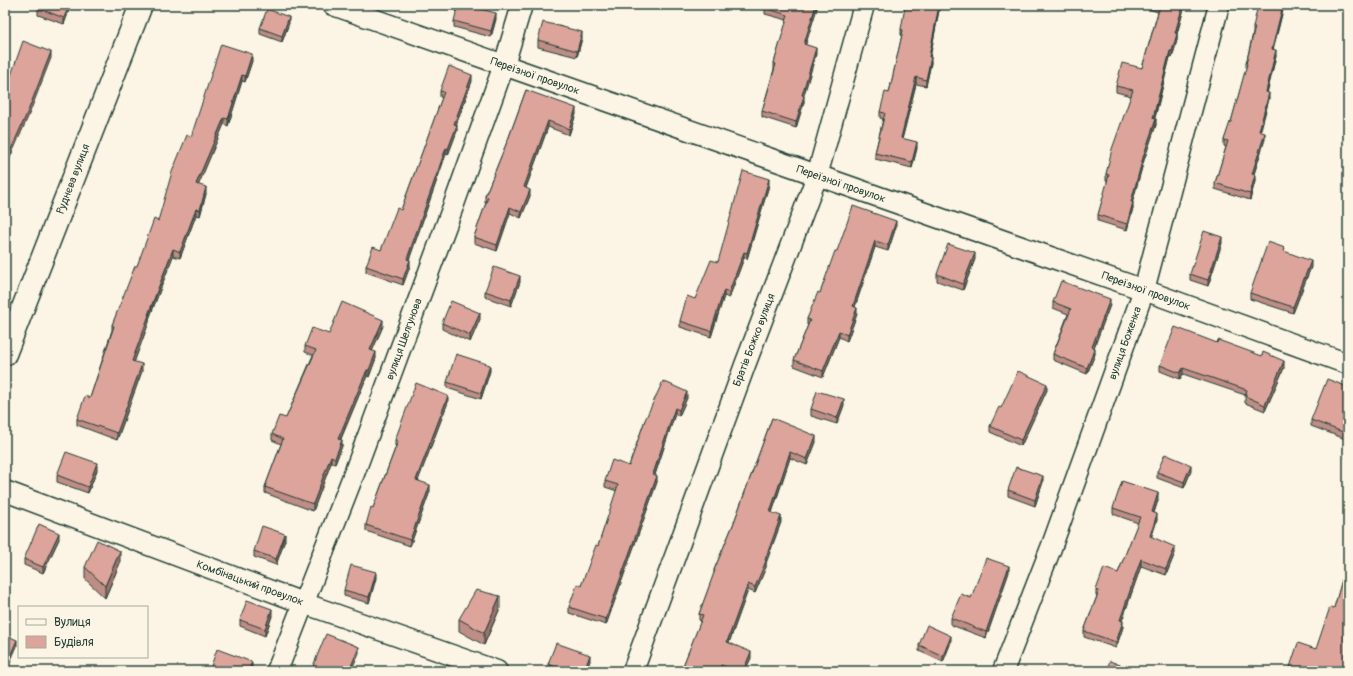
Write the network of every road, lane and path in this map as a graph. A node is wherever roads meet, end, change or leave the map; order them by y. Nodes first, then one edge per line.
1 (141, 5) edge
2 (333, 5) edge
3 (522, 5) edge
4 (864, 5) edge
5 (1219, 5) edge
6 (504, 65) junction
7 (817, 176) junction
8 (1144, 290) junction
9 (5, 354) edge
10 (1348, 364) edge
11 (5, 491) edge
12 (303, 602) junction
13 (278, 671) edge
14 (497, 671) edge
15 (633, 671) edge
16 (1003, 671) edge

1 - 9 street, Руднєва вулиця
2 - 6 street, Переїзної провулок
3 - 6 street, вулиця Шелгунова
4 - 7 street, Братів Божко вулиця
5 - 8 street, вулиця Боженка
6 - 7 street, Переїзної провулок
6 - 12 street, вулиця Шелгунова
7 - 8 street, Переїзної провулок
7 - 15 street, Братів Божко вулиця
8 - 10 street, Переїзної провулок
8 - 16 street, вулиця Боженка
11 - 12 street, Комбінацький провулок
12 - 13 street, вулиця Шелгунова
12 - 14 street, Комбінацький провулок

